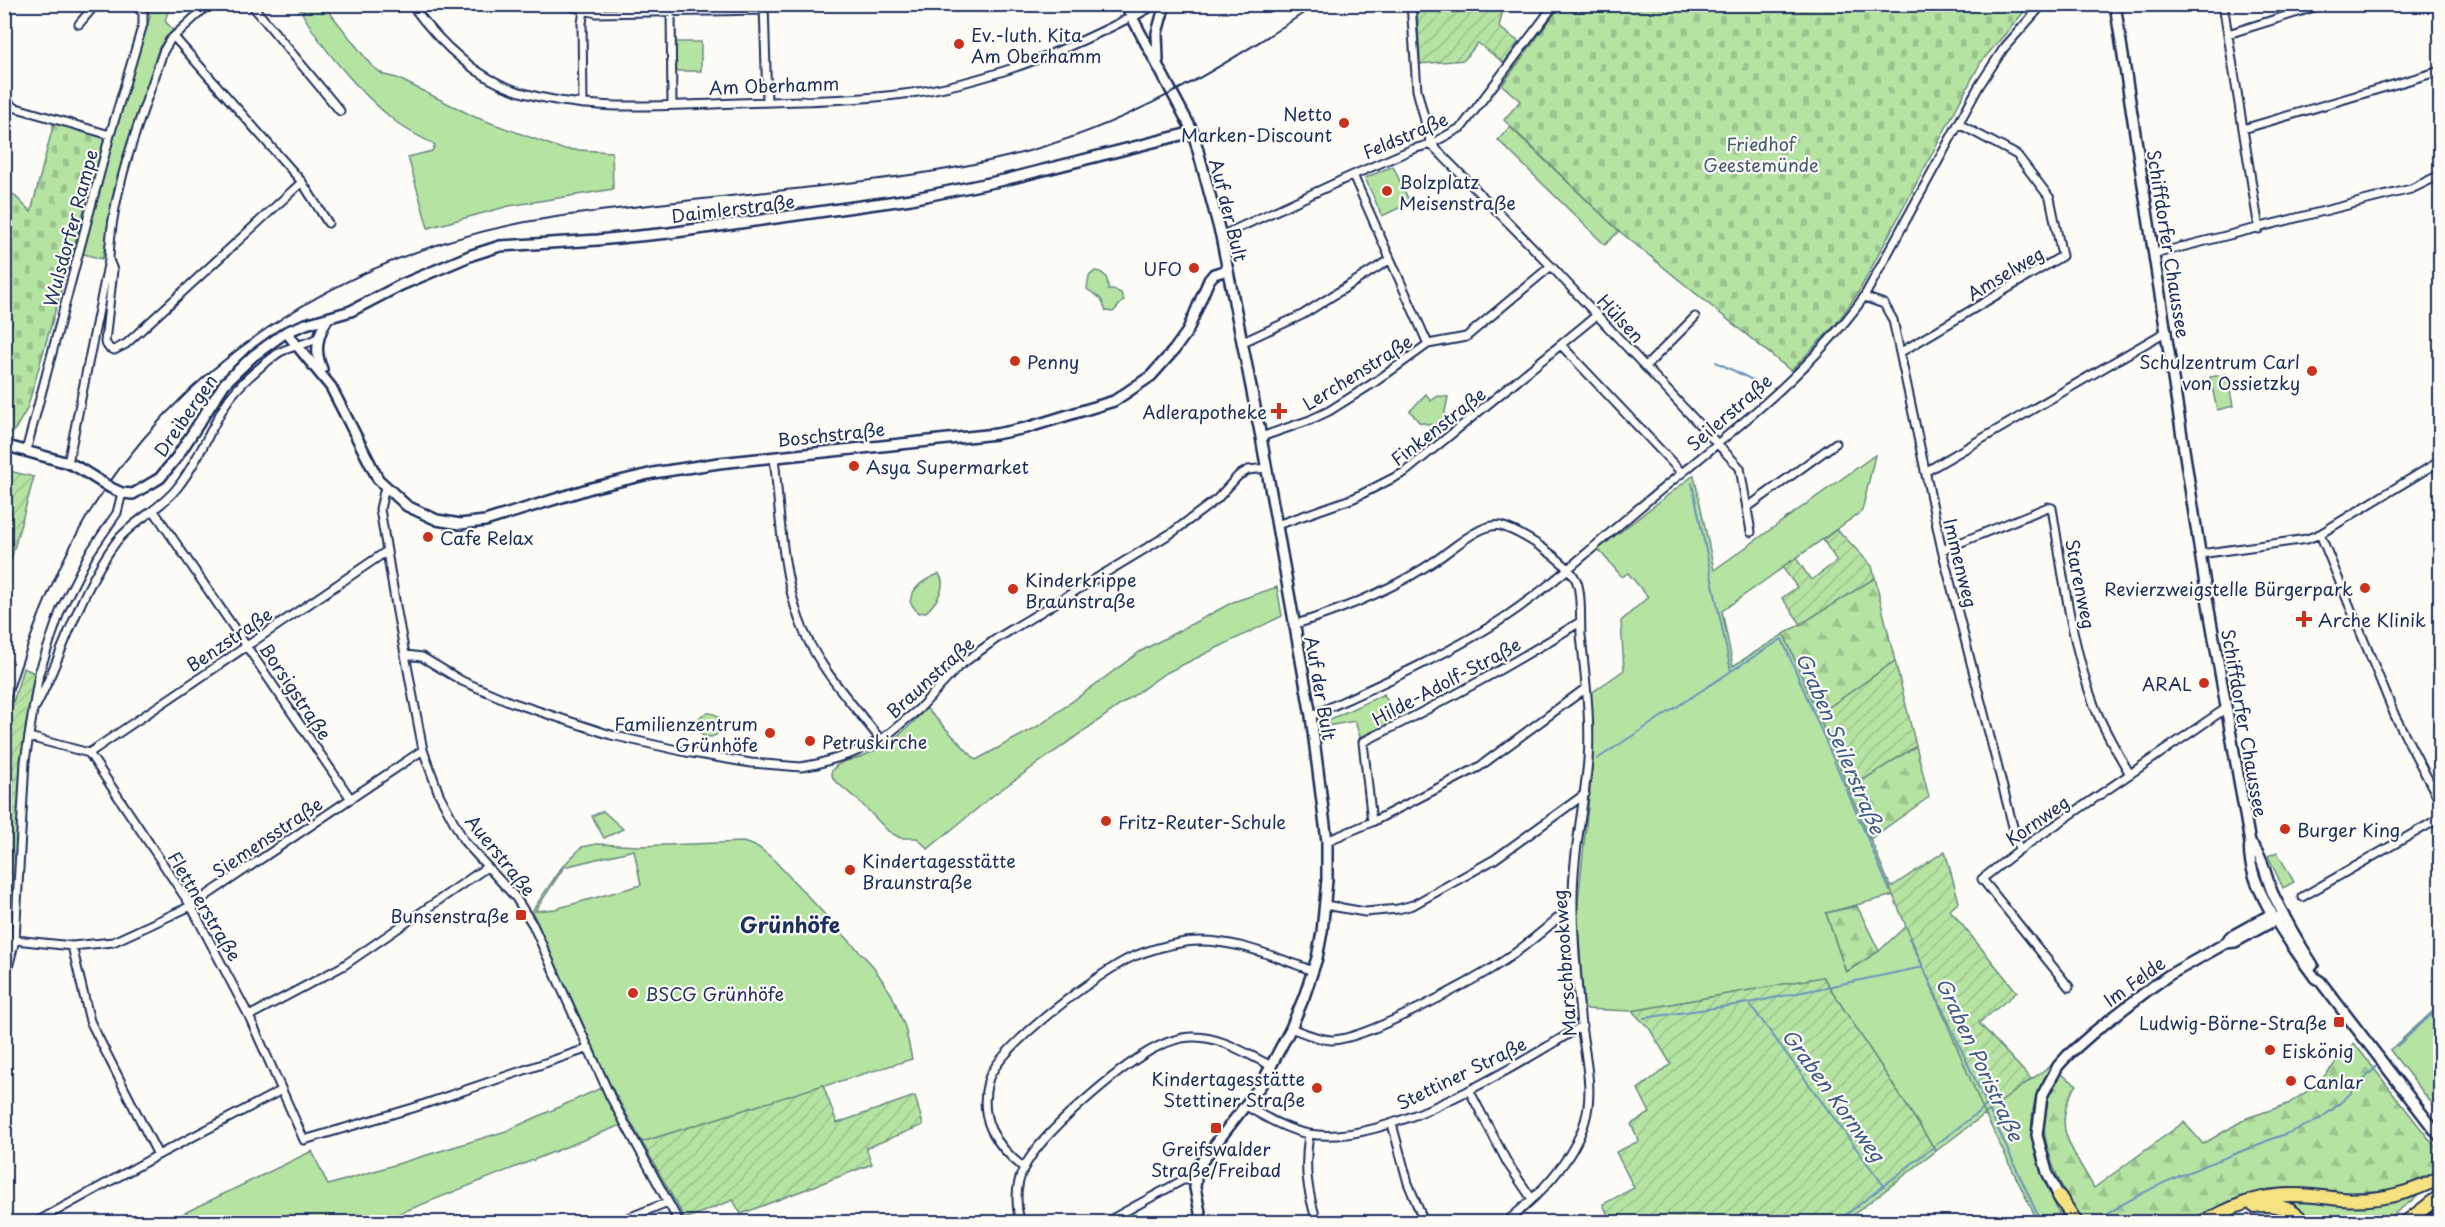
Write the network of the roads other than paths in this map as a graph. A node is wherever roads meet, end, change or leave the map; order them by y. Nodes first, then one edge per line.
1 (96, 4) edge
2 (134, 4) edge
3 (209, 4) edge
4 (251, 4) edge
5 (411, 4) edge
6 (563, 4) edge
7 (1125, 4) edge
8 (1154, 4) edge
9 (1165, 4) edge
10 (1411, 4) edge
11 (1555, 4) edge
12 (2043, 4) edge
13 (2115, 4) edge
14 (2223, 4) edge
15 (2324, 4) edge
16 (584, 7) edge
17 (764, 7) edge
18 (671, 12) junction
19 (1131, 17) junction
20 (79, 24) dead end
21 (2228, 34) junction
22 (174, 37) junction
23 (1159, 69) junction
24 (2440, 71) edge
25 (4, 98) edge
26 (767, 102) junction
27 (583, 104) junction
28 (672, 105) junction
29 (340, 111) dead end
30 (1959, 124) junction
31 (2243, 129) junction
32 (1193, 132) junction
33 (110, 135) junction
34 (1431, 144) junction
35 (1353, 174) junction
36 (2440, 175) edge
37 (302, 182) junction
38 (328, 223) dead end
39 (2259, 229) junction
40 (1221, 236) junction
41 (2154, 254) junction
42 (109, 260) junction
43 (1389, 260) junction
44 (1551, 266) junction
45 (1227, 270) junction
46 (1864, 297) junction
47 (1597, 315) junction
48 (1695, 317) dead end
49 (328, 318) junction
50 (2167, 331) junction
51 (286, 332) junction
52 (319, 337) junction
53 (1243, 342) junction
54 (1428, 344) junction
55 (298, 345) junction
56 (1561, 345) junction
57 (1901, 352) junction
58 (1646, 366) junction
59 (331, 387) junction
60 (1262, 437) junction
61 (1718, 442) junction
62 (1836, 443) dead end
63 (4, 445) edge
64 (26, 451) junction
65 (774, 457) junction
66 (2440, 461) edge
67 (72, 465) junction
68 (1267, 468) junction
69 (1925, 472) junction
70 (1682, 473) junction
71 (385, 487) junction
72 (122, 493) junction
73 (1748, 507) junction
74 (154, 511) junction
75 (1277, 525) junction
76 (1751, 532) dead end
77 (2320, 534) junction
78 (1942, 550) junction
79 (387, 551) junction
80 (2200, 554) junction
81 (1568, 568) junction
82 (1580, 622) junction
83 (1293, 625) junction
84 (247, 645) junction
85 (406, 655) junction
86 (1586, 688) junction
87 (2225, 709) junction
88 (34, 711) junction
89 (1311, 716) junction
90 (29, 737) junction
91 (880, 740) junction
92 (423, 750) junction
93 (89, 753) junction
94 (2130, 774) junction
95 (1585, 795) junction
96 (351, 799) junction
97 (2440, 802) edge
98 (2440, 818) edge
99 (1372, 822) junction
100 (1327, 841) junction
101 (2019, 850) junction
102 (487, 867) junction
103 (2302, 897) dead end
104 (1325, 905) junction
105 (1573, 905) junction
106 (191, 906) junction
107 (2278, 914) junction
108 (15, 940) junction
109 (72, 946) junction
110 (1313, 971) junction
111 (4, 984) edge
112 (2069, 987) dead end
113 (249, 1016) junction
114 (1582, 1026) junction
115 (1291, 1028) junction
116 (589, 1048) junction
117 (1272, 1066) junction
118 (282, 1090) junction
119 (1469, 1090) junction
120 (1246, 1106) junction
121 (1392, 1124) junction
122 (1309, 1134) junction
123 (2440, 1137) edge
124 (158, 1155) junction
125 (1024, 1168) junction
126 (2440, 1178) edge
127 (1194, 1180) junction
128 (2059, 1196) junction
129 (2440, 1196) edge
130 (1532, 1199) junction
131 (668, 1202) junction
132 (2440, 1216) edge
133 (36, 1222) edge
134 (618, 1222) edge
135 (679, 1222) edge
136 (1020, 1222) edge
137 (1106, 1222) edge
138 (1202, 1222) edge
139 (1317, 1222) edge
140 (1424, 1222) edge
141 (1506, 1222) edge
142 (2071, 1222) edge
143 (2076, 1222) edge
144 (2202, 1222) edge
145 (2214, 1222) edge
146 (2304, 1222) edge
147 (2406, 1222) edge
148 (2432, 1222) edge

1 - 20 street
2 - 33 street, Wulsdorfer Rampe
3 - 22 street
4 - 29 street
5 - 27 street, Am Oberhamm
6 - 16 street
7 - 19 street, Auf der Bult
8 - 19 street, Am Oberhamm
9 - 23 street
10 - 34 street
11 - 34 street, Feldstraße
12 - 30 street, Seilerstraße
13 - 41 street, Schiffdorfer Chaussee
14 - 21 street
15 - 21 street
16 - 18 street
16 - 27 street
17 - 18 street
17 - 26 street
18 - 28 street
19 - 23 street, Auf der Bult
19 - 26 street, Am Oberhamm
21 - 31 street
22 - 37 street
22 - 42 street
23 - 32 street, Auf der Bult
24 - 31 street
25 - 33 street
26 - 28 street, Am Oberhamm
27 - 28 street, Am Oberhamm
30 - 46 street, Seilerstraße
30 - 57 street, Amselweg
31 - 39 street
32 - 40 street, Auf der Bult
32 - 49 street, Daimlerstraße
33 - 64 street, Wulsdorfer Rampe
34 - 35 street, Feldstraße
34 - 44 street, Hülsen
35 - 40 street, Feldstraße
35 - 43 street
36 - 39 street
37 - 38 street
37 - 42 street
39 - 41 street
40 - 45 street, Auf der Bult
41 - 50 street, Schiffdorfer Chaussee
42 - 67 street
43 - 53 street
43 - 54 street
44 - 47 street, Hülsen
44 - 54 street, Lerchenstraße
45 - 53 street, Auf der Bult
45 - 65 street, Boschstraße
46 - 57 street, Immenweg
46 - 61 street, Seilerstraße
47 - 56 street, Finkenstraße
47 - 58 street, Hülsen
48 - 58 street
49 - 51 street, Daimlerstraße
49 - 52 street
50 - 69 street
50 - 80 street, Schiffdorfer Chaussee
51 - 55 street
51 - 72 street, Dreibergen
52 - 55 street
52 - 59 street
53 - 60 street, Auf der Bult
54 - 60 street, Lerchenstraße
55 - 59 street
55 - 74 street
56 - 70 street
56 - 75 street, Finkenstraße
57 - 69 street, Immenweg
58 - 61 street, Hülsen
59 - 71 street
60 - 68 street, Auf der Bult
61 - 70 street, Seilerstraße
61 - 73 street, Hülsen
62 - 73 street
63 - 64 street
64 - 67 street
65 - 71 street, Boschstraße
65 - 91 street
66 - 77 street
67 - 72 street, bridge
68 - 75 street, Auf der Bult
68 - 91 street, Braunstraße
69 - 78 street, Immenweg
70 - 81 street, Seilerstraße
71 - 79 street, Auerstraße
72 - 88 street
73 - 76 street, Hülsen
74 - 84 street, Borsigstraße
74 - 88 street
75 - 83 street, Auf der Bult
77 - 80 street
77 - 97 street
78 - 94 street, Starenweg
78 - 101 street, Immenweg
79 - 84 street, Benzstraße
79 - 85 street, Auerstraße
80 - 87 street, Schiffdorfer Chaussee
81 - 82 street, Marschbrookweg
81 - 83 street
81 - 89 street, Seilerstraße
82 - 86 street, Marschbrookweg
82 - 99 street, Hilde-Adolf-Straße
83 - 89 street, Auf der Bult
84 - 93 street, Benzstraße
84 - 96 street, Borsigstraße
85 - 91 street, Braunstraße
85 - 92 street, Auerstraße
86 - 95 street, Marschbrookweg
86 - 99 street
87 - 94 street, Kornweg
87 - 107 street, Schiffdorfer Chaussee
88 - 90 street
89 - 100 street, Auf der Bult
90 - 93 street
90 - 108 street
92 - 96 street, Siemensstraße
92 - 102 street, Auerstraße
93 - 106 street, Flettnerstraße
94 - 101 street, Kornweg
95 - 104 street
95 - 105 street, Marschbrookweg
96 - 106 street, Siemensstraße
98 - 103 street
99 - 100 street
100 - 104 street, Auf der Bult
101 - 112 street, Kornweg
102 - 113 street
102 - 116 street, Auerstraße
104 - 110 street, Auf der Bult
105 - 114 street, Marschbrookweg
105 - 115 street
106 - 109 street, Siemensstraße
106 - 113 street, Flettnerstraße
107 - 123 street, Schiffdorfer Chaussee
107 - 128 street, Im Felde
108 - 109 street, Siemensstraße
108 - 111 street
109 - 124 street
110 - 115 street, Auf der Bult
110 - 125 street
113 - 118 street, Flettnerstraße
114 - 119 street, Stettiner Straße
114 - 130 street, Marschbrookweg
115 - 117 street, Auf der Bult
116 - 118 street, Flettnerstraße
116 - 131 street, Auerstraße
117 - 120 street, Auf der Bult
117 - 125 street
118 - 124 street
119 - 121 street, Stettiner Straße
119 - 130 street
120 - 122 street, Stettiner Straße
120 - 127 street, Auf der Bult
121 - 122 street, Stettiner Straße
121 - 140 street
122 - 139 street
124 - 133 street
125 - 136 street
126 - 144 highway
127 - 137 street
127 - 138 street
128 - 142 street, Im Felde
128 - 143 highway
129 - 147 highway
130 - 141 street, Marschbrookweg
131 - 134 street
131 - 135 street, Auerstraße
132 - 148 highway
145 - 146 highway

